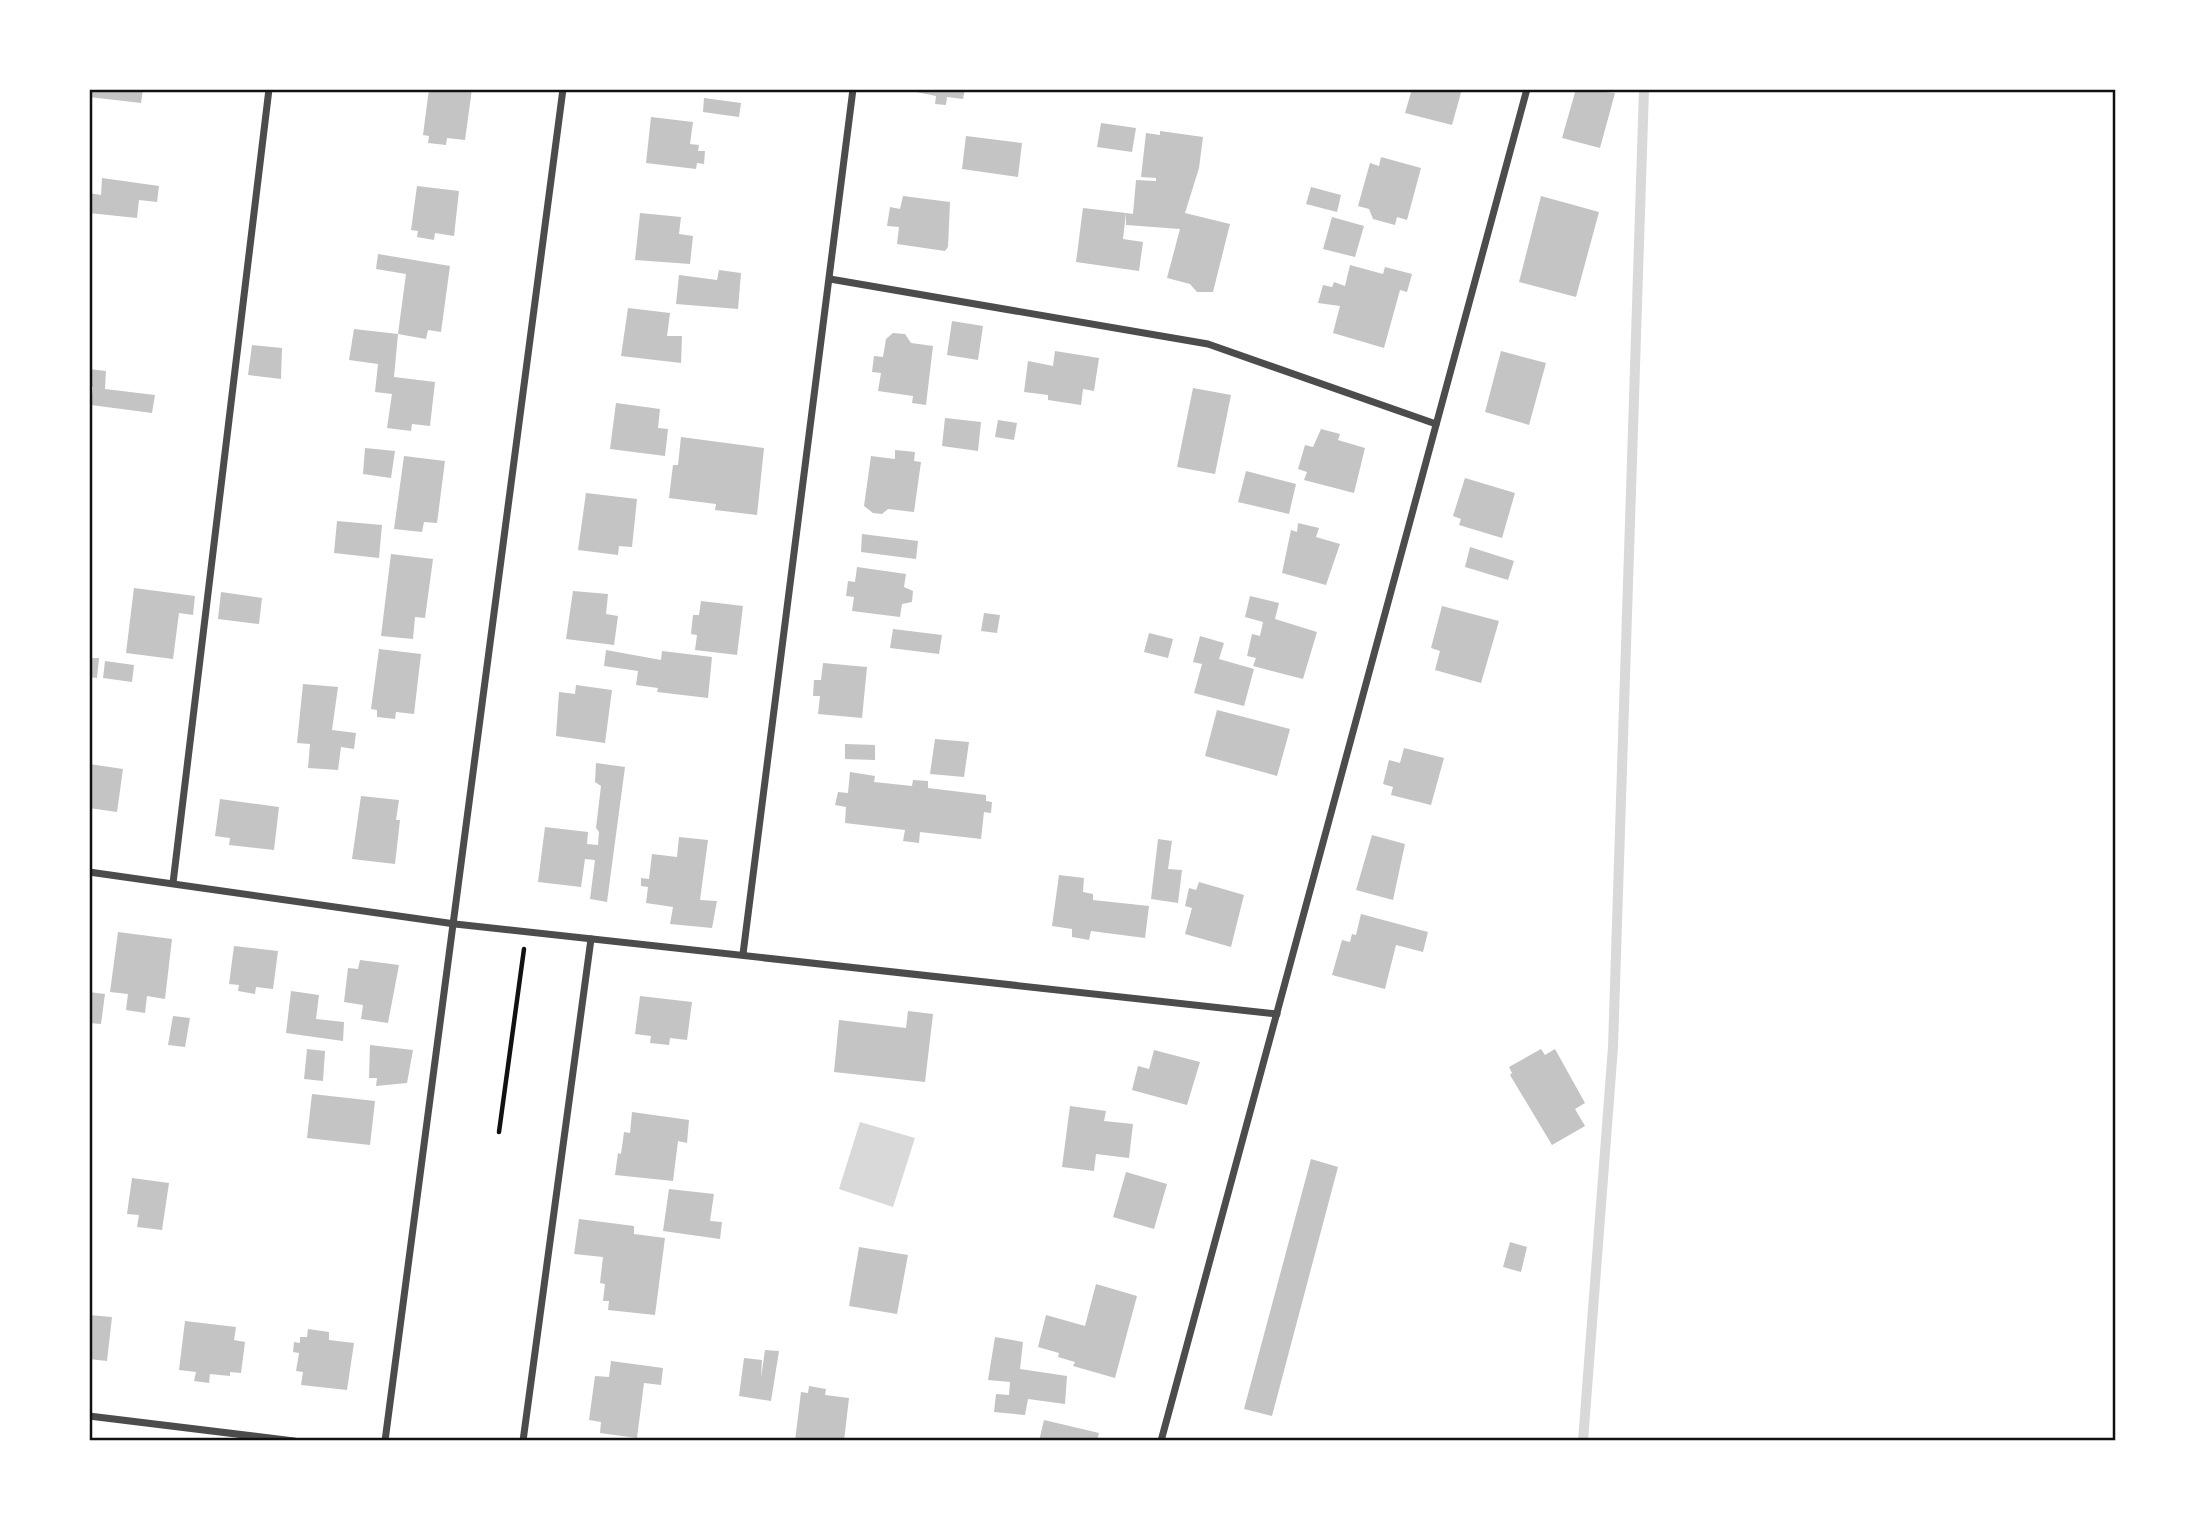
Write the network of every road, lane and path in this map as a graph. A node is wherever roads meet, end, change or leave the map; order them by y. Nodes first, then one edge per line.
1 (269, 89) edge
2 (563, 89) edge
3 (853, 89) edge
4 (1527, 89) edge
5 (830, 279) junction
6 (1436, 424) junction
7 (89, 872) edge
8 (173, 883) junction
9 (455, 925) junction
10 (526, 932) junction
11 (591, 939) junction
12 (743, 954) junction
13 (1278, 1014) junction
14 (499, 1132) dead end
15 (89, 1416) edge
16 (294, 1441) edge
17 (385, 1441) edge
18 (523, 1441) edge
19 (1161, 1441) edge

1 - 8 street
2 - 9 street
3 - 5 street
4 - 6 street
5 - 6 street
5 - 12 street
6 - 13 street
7 - 8 street
8 - 9 street
9 - 10 street
9 - 17 street
10 - 11 street
10 - 14 path
11 - 12 street
11 - 18 street
12 - 13 street
13 - 19 street
15 - 16 street

